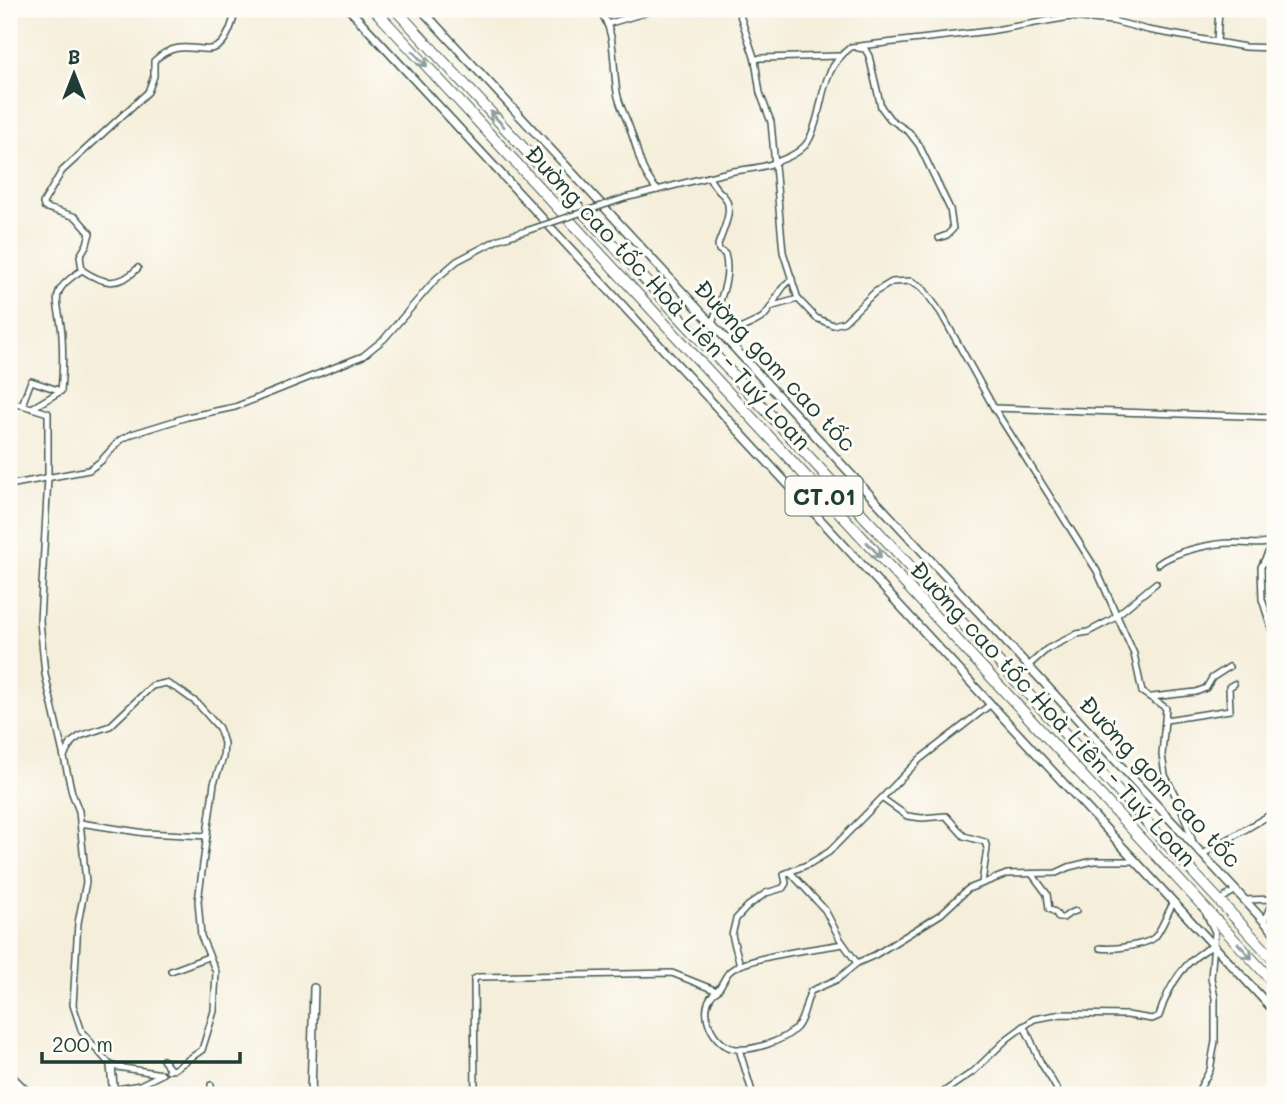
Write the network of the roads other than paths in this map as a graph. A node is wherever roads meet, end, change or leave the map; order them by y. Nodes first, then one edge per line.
1 (236, 9) edge
2 (349, 9) edge
3 (374, 9) edge
4 (395, 9) edge
5 (421, 9) edge
6 (598, 9) edge
7 (658, 9) edge
8 (738, 9) edge
9 (1115, 9) edge
10 (1219, 9) edge
11 (1113, 21) junction
12 (607, 24) junction
13 (1217, 41) junction
14 (852, 47) junction
15 (1275, 48) edge
16 (839, 56) junction
17 (755, 60) junction
18 (774, 163) junction
19 (709, 177) junction
20 (657, 190) junction
21 (939, 238) dead end
22 (138, 268) dead end
23 (82, 270) junction
24 (792, 279) junction
25 (798, 299) junction
26 (773, 306) junction
27 (712, 324) junction
28 (728, 342) junction
29 (61, 391) junction
30 (9, 402) edge
31 (22, 405) junction
32 (32, 408) junction
33 (994, 408) junction
34 (1275, 417) edge
35 (48, 478) junction
36 (9, 485) edge
37 (1275, 541) edge
38 (1275, 548) edge
39 (1158, 564) dead end
40 (1156, 583) dead end
41 (1117, 614) junction
42 (1275, 640) edge
43 (1028, 666) junction
44 (1229, 667) dead end
45 (1221, 690) dead end
46 (1149, 697) junction
47 (991, 704) junction
48 (1166, 720) junction
49 (64, 756) junction
50 (883, 799) junction
51 (1275, 811) edge
52 (80, 823) junction
53 (207, 836) junction
54 (1194, 845) junction
55 (1203, 854) junction
56 (1136, 861) junction
57 (791, 873) junction
58 (1032, 874) junction
59 (982, 883) junction
60 (1236, 890) junction
61 (1225, 897) dead end
62 (1274, 899) edge
63 (1245, 900) junction
64 (1174, 902) junction
65 (1076, 911) dead end
66 (1206, 914) dead end
67 (1264, 921) junction
68 (1275, 933) edge
69 (843, 944) junction
70 (1213, 946) junction
71 (1100, 948) dead end
72 (208, 957) junction
73 (1275, 961) edge
74 (857, 963) junction
75 (740, 965) junction
76 (170, 971) dead end
77 (1275, 984) edge
78 (314, 988) dead end
79 (716, 991) junction
80 (1275, 1012) edge
81 (1023, 1026) junction
82 (739, 1048) junction
83 (163, 1060) dead end
84 (111, 1066) junction
85 (170, 1069) junction
86 (9, 1074) edge
87 (162, 1074) junction
88 (211, 1085) dead end
89 (114, 1093) edge
90 (30, 1095) edge
91 (212, 1095) edge
92 (312, 1095) edge
93 (475, 1095) edge
94 (753, 1095) edge
95 (939, 1095) edge
96 (1059, 1095) edge
97 (1196, 1095) edge

1 - 23 street
2 - 47 main road
3 -> 77 highway, Đường cao tốc Hoà Liên - Tuý Loan / CT.01
73 -> 4 highway, Đường cao tốc Hoà Liên - Tuý Loan / CT.01
5 - 27 main road, Đường gom cao tốc
6 - 12 street
7 - 12 street
8 - 17 street
9 - 11 street
10 - 13 street
11 - 13 street
11 - 14 street
12 - 20 street
13 - 15 street
14 - 16 street
14 - 21 street
16 - 17 street
16 - 18 street
17 - 18 street
18 - 19 street
18 - 24 street
19 - 20 street
19 - 27 street
20 - 35 street, bridge
22 - 23 street
23 - 29 street
24 - 25 street
24 - 26 street
25 - 26 street
25 - 33 street
26 - 28 street
27 - 28 main road, Đường gom cao tốc
28 - 43 main road, Đường gom cao tốc
29 - 31 street
29 - 32 street
30 - 31 street
31 - 32 street
32 - 35 street
33 - 34 street
33 - 41 street
35 - 36 street
35 - 49 street
37 - 39 street
38 - 42 street
40 - 41 street
41 - 43 street
41 - 46 street
43 - 54 main road, Đường gom cao tốc
44 - 46 street
45 - 48 street
46 - 48 street
47 - 50 street
47 - 56 main road
48 - 54 street
49 - 52 street
49 - 53 street
50 - 57 street
50 - 59 street
51 - 55 street
52 - 53 street
52 - 84 street
53 - 72 street
54 - 55 main road, Đường gom cao tốc
55 - 60 main road, Đường gom cao tốc
56 - 58 street
56 - 64 main road
57 - 69 street
57 - 75 street
58 - 59 street
58 - 65 street
59 - 74 street
60 - 61 street
60 - 63 main road, Đường gom cao tốc
62 - 63 street
62 - 67 street
63 - 67 main road, Đường gom cao tốc
64 - 70 main road
64 - 71 street
66 - 70 street
67 - 68 main road, Đường gom cao tốc
69 - 74 street
69 - 75 street
70 - 80 main road
70 - 81 street
70 - 97 street
72 - 76 street
72 - 85 street
74 - 82 street
75 - 79 street
78 - 92 main road
79 - 82 street
79 - 93 street
81 - 95 street
81 - 96 street
82 - 94 street
83 - 85 street
84 - 87 street
84 - 89 main road
85 - 87 street
86 - 90 main road
87 - 89 street
88 - 91 street

